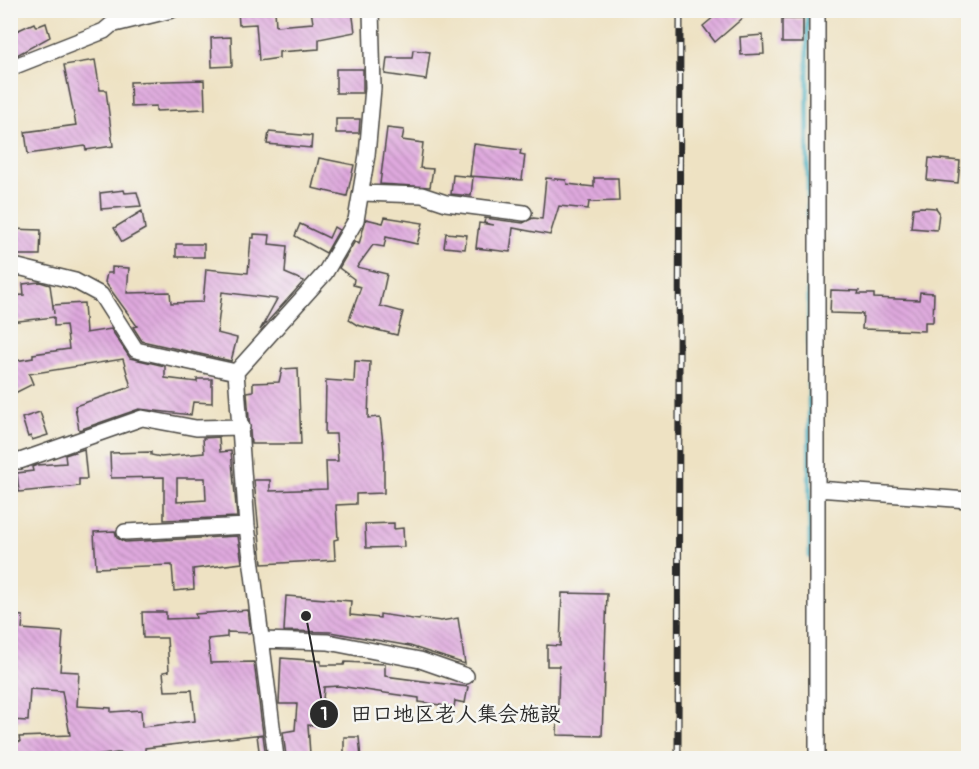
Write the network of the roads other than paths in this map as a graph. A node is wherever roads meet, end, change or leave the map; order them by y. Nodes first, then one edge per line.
1 (172, 10) edge
2 (370, 10) edge
3 (817, 10) edge
4 (10, 68) edge
5 (362, 193) junction
6 (524, 213) dead end
7 (10, 265) edge
8 (236, 372) junction
9 (242, 427) junction
10 (10, 461) edge
11 (817, 489) junction
12 (969, 500) edge
13 (247, 526) junction
14 (125, 531) dead end
15 (261, 640) junction
16 (466, 676) dead end
17 (276, 759) edge
18 (817, 759) edge

1 - 4 street
2 - 5 street
3 - 11 street
5 - 6 street
5 - 8 street
7 - 8 street
8 - 9 street
9 - 10 street
9 - 13 street
11 - 12 street
11 - 18 street
13 - 14 street
13 - 15 street
15 - 16 street
15 - 17 street

